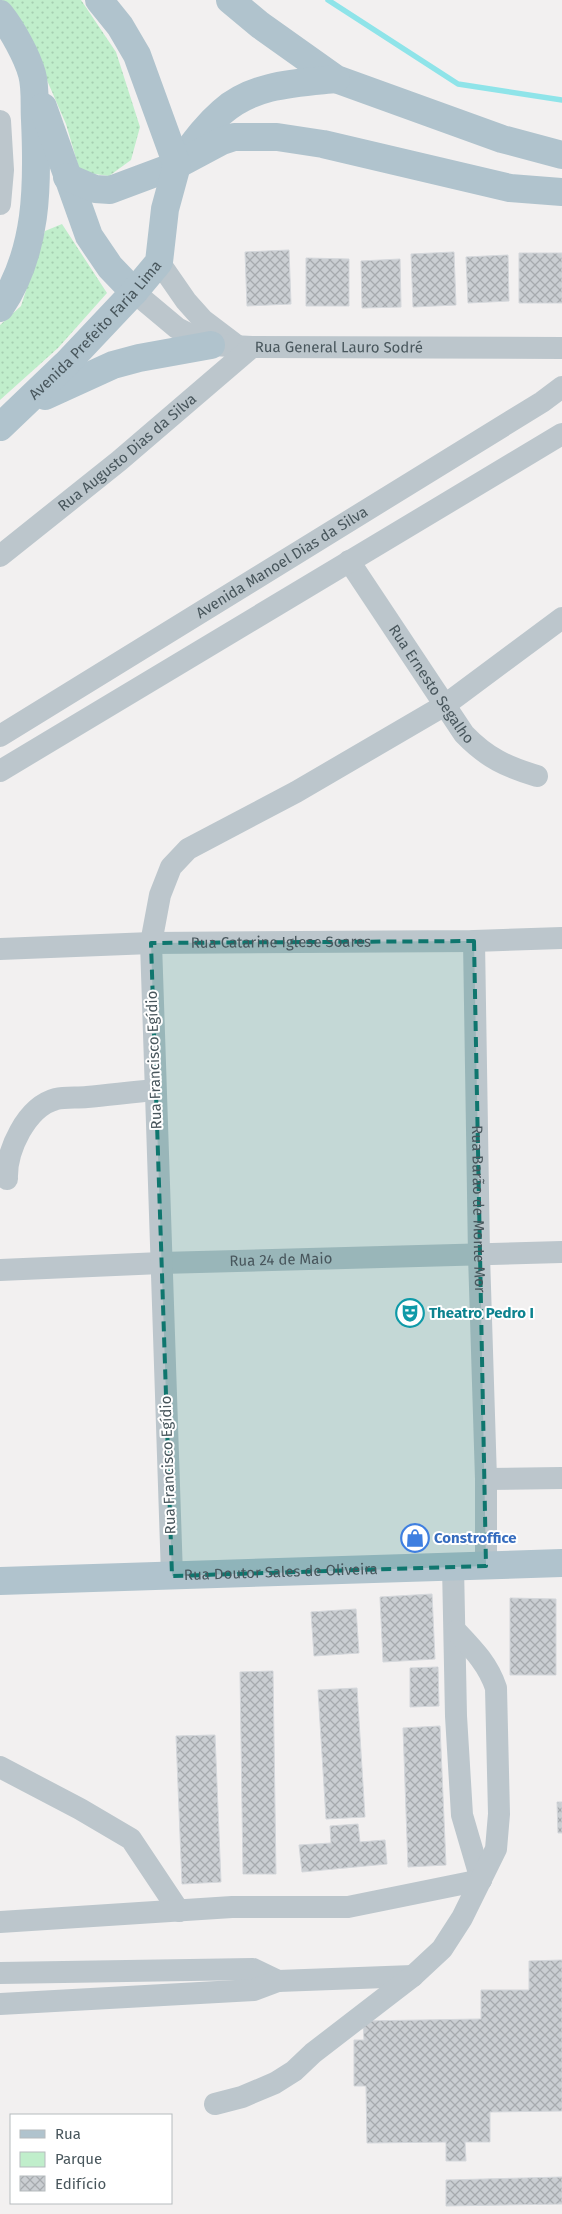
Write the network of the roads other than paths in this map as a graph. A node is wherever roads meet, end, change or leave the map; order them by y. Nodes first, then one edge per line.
1 (99, 0) edge
2 (230, 0) edge
3 (0, 14) edge
4 (32, 75) junction
5 (336, 79) junction
6 (0, 121) edge
7 (562, 156) edge
8 (177, 165) junction
9 (67, 177) junction
10 (562, 192) edge
11 (0, 204) edge
12 (158, 262) junction
13 (134, 292) junction
14 (0, 308) edge
15 (233, 346) junction
16 (562, 348) edge
17 (562, 387) edge
18 (23, 407) junction
19 (0, 427) edge
20 (562, 434) edge
21 (0, 556) edge
22 (348, 561) junction
23 (562, 618) edge
24 (445, 705) junction
25 (0, 736) edge
26 (0, 771) edge
27 (537, 776) dead end
28 (562, 938) edge
29 (474, 941) junction
30 (151, 943) junction
31 (0, 949) edge
32 (155, 1090) junction
33 (7, 1179) dead end
34 (562, 1252) edge
35 (479, 1255) junction
36 (161, 1263) junction
37 (0, 1270) edge
38 (562, 1478) edge
39 (486, 1479) junction
40 (562, 1563) edge
41 (453, 1566) junction
42 (486, 1566) junction
43 (172, 1576) junction
44 (0, 1580) edge
45 (456, 1631) junction
46 (0, 1767) edge
47 (499, 1814) junction
48 (462, 1815) junction
49 (481, 1880) junction
50 (179, 1911) junction
51 (0, 1922) edge
52 (0, 1973) edge
53 (413, 1976) junction
54 (278, 1981) junction
55 (0, 2004) edge
56 (215, 2104) dead end

1 - 8 main road
2 - 5 main road
3 - 4 main road
4 - 9 main road
4 - 14 main road
5 - 7 main road
5 - 8 main road
6 - 11 street
8 - 9 main road
8 - 10 main road
8 - 12 main road, Avenida Prefeito Faria Lima
9 - 13 main road
12 - 13 main road, Avenida Prefeito Faria Lima
12 - 15 street
13 - 15 street, Rua General Lauro Sodré
13 - 18 main road, Avenida Prefeito Faria Lima
15 - 16 street, Rua General Lauro Sodré
15 - 18 main road
15 - 21 street, Rua Augusto Dias da Silva
17 - 25 street, Avenida Manoel Dias da Silva
18 - 19 main road, Avenida Prefeito Faria Lima
20 - 22 street
22 - 24 street, Rua Ernesto Segalho
22 - 26 street
23 - 24 street, Rua Francisco Egídio
24 - 27 street, Rua Ernesto Segalho
24 - 30 street, Rua Francisco Egídio
28 - 29 street, Rua Catarine Iglese Soares
29 - 30 street, Rua Catarine Iglese Soares
29 - 35 street, Rua Barão de Monte Mor
30 - 31 street, Rua Catarine Iglese Soares
30 - 32 street, Rua Francisco Egídio
32 - 33 street
32 - 36 street, Rua Francisco Egídio
34 - 35 street, Rua 24 de Maio
35 - 36 street, Rua 24 de Maio
35 - 39 street, Rua Barão de Monte Mor
36 - 37 street, Rua 24 de Maio
36 - 43 street, Rua Francisco Egídio
38 - 39 street
39 - 42 street, Rua Barão de Monte Mor
40 - 42 main road, Rua Doutor Sales de Oliveira
41 - 42 main road, Rua Doutor Sales de Oliveira
41 - 43 main road, Rua Doutor Sales de Oliveira
41 - 45 street
43 - 44 main road, Rua Doutor Sales de Oliveira
45 - 47 street
45 - 48 street
46 - 50 street
47 - 48 street
47 - 49 street
48 - 49 street
49 - 50 street
49 - 53 street
50 - 51 street
52 - 54 street
53 - 54 street
53 - 56 street
54 - 55 street

